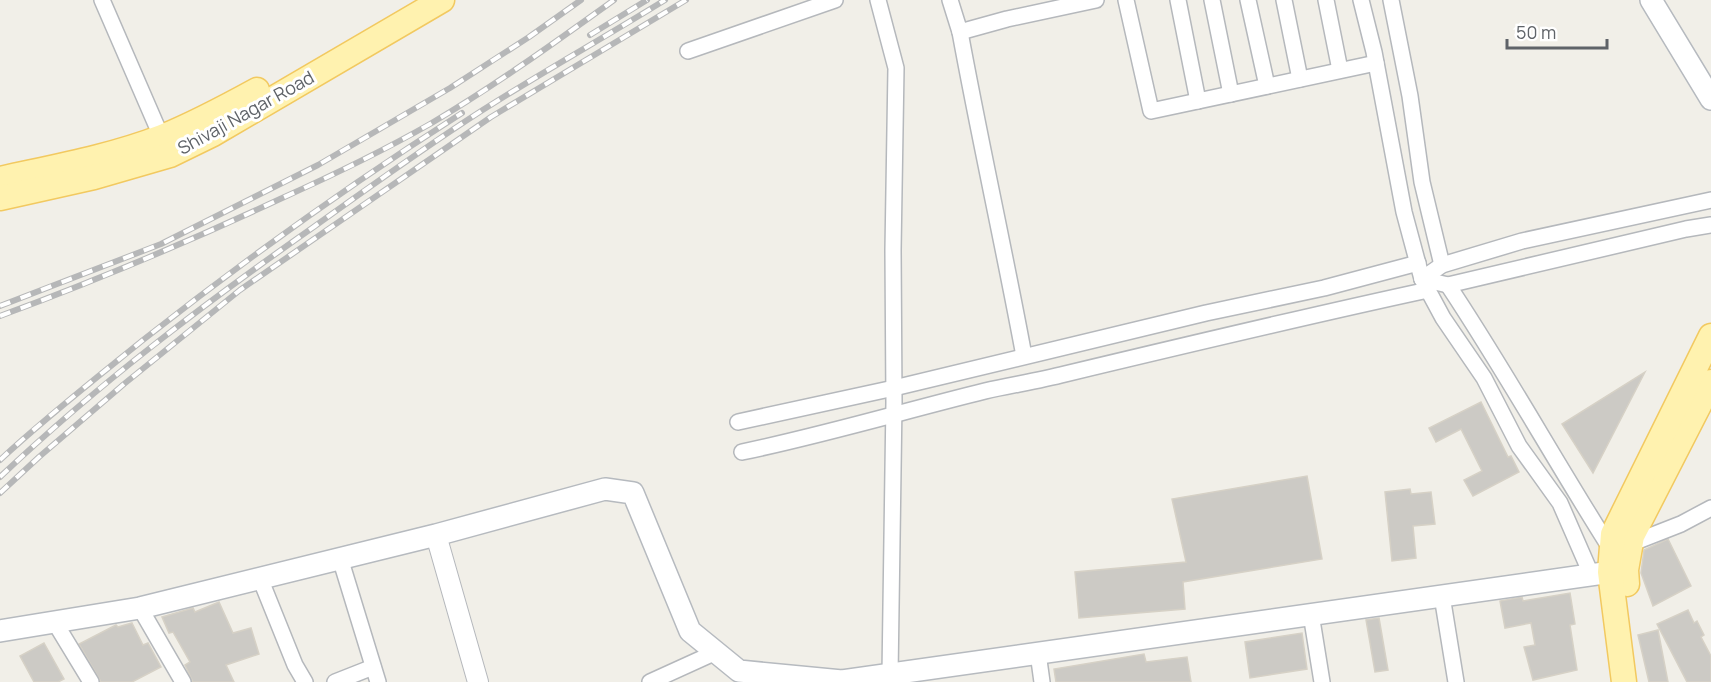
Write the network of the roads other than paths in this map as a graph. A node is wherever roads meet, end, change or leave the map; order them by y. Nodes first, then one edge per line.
1 (102, 0) edge
2 (413, 0) edge
3 (442, 0) edge
4 (834, 0) edge
5 (878, 0) edge
6 (950, 0) edge
7 (1096, 0) edge
8 (1126, 0) edge
9 (1178, 0) edge
10 (1212, 0) edge
11 (1248, 0) edge
12 (1284, 0) edge
13 (1326, 0) edge
14 (1361, 0) edge
15 (1391, 0) edge
16 (1651, 0) edge
17 (960, 32) junction
18 (688, 51) dead end
19 (1376, 63) junction
20 (1340, 70) junction
21 (1705, 74) edge
22 (1300, 79) junction
23 (1267, 86) junction
24 (1231, 94) junction
25 (1711, 99) edge
26 (1198, 101) junction
27 (166, 146) junction
28 (0, 178) edge
29 (0, 198) edge
30 (1711, 200) edge
31 (1711, 225) edge
32 (1418, 263) junction
33 (1442, 265) junction
34 (1425, 284) junction
35 (1448, 285) junction
36 (1711, 336) edge
37 (1024, 356) junction
38 (1706, 367) edge
39 (1711, 382) edge
40 (894, 388) junction
41 (894, 413) junction
42 (738, 422) dead end
43 (742, 452) dead end
44 (1711, 508) edge
45 (436, 535) junction
46 (340, 558) junction
47 (1614, 562) junction
48 (260, 578) junction
49 (1442, 596) junction
50 (140, 608) junction
51 (1311, 614) junction
52 (54, 621) junction
53 (0, 631) edge
54 (716, 652) junction
55 (1038, 653) junction
56 (375, 675) edge
57 (890, 675) junction
58 (91, 682) edge
59 (183, 682) edge
60 (305, 682) edge
61 (334, 682) edge
62 (478, 682) edge
63 (650, 682) edge
64 (842, 682) edge
65 (1042, 682) edge
66 (1322, 682) edge
67 (1456, 682) edge
68 (1624, 682) edge
69 (1640, 682) edge

1 - 27 street
2 - 27 main road, Shivaji Nagar Road
3 - 27 main road, Shivaji Nagar Road
4 - 18 street
5 - 40 street
6 - 17 street
7 - 17 street
8 - 26 street
9 - 26 street
10 - 24 street
11 - 23 street
12 - 22 street
13 - 20 street
14 - 19 street
15 - 33 street
16 - 21 main road
17 - 37 street
19 - 20 street
19 - 32 street
20 - 22 street
21 - 25 main road
22 - 23 street
23 - 24 street
24 - 26 street
27 - 28 main road, Shivaji Nagar Road
27 - 29 main road, Shivaji Nagar Road
30 - 33 street
31 - 35 street
32 - 34 street
32 - 37 street
33 - 34 street
34 - 35 street
34 - 41 street
34 - 47 street
35 - 47 street
36 - 38 main road
37 - 40 street
38 - 47 main road
39 - 47 main road
40 - 41 street
40 - 42 street
41 - 43 street
41 - 57 street
44 - 47 street
45 - 46 main road
45 - 54 main road
45 - 62 street
46 - 48 main road
46 - 56 street
47 - 49 main road
47 - 68 main road
47 - 69 main road
48 - 50 main road
48 - 60 street
49 - 51 main road
49 - 67 street
50 - 52 main road
50 - 59 street
51 - 55 main road
51 - 66 street
52 - 53 main road
52 - 58 street
54 - 63 street
54 - 64 main road
55 - 57 main road
55 - 65 street
56 - 61 street
57 - 64 main road

